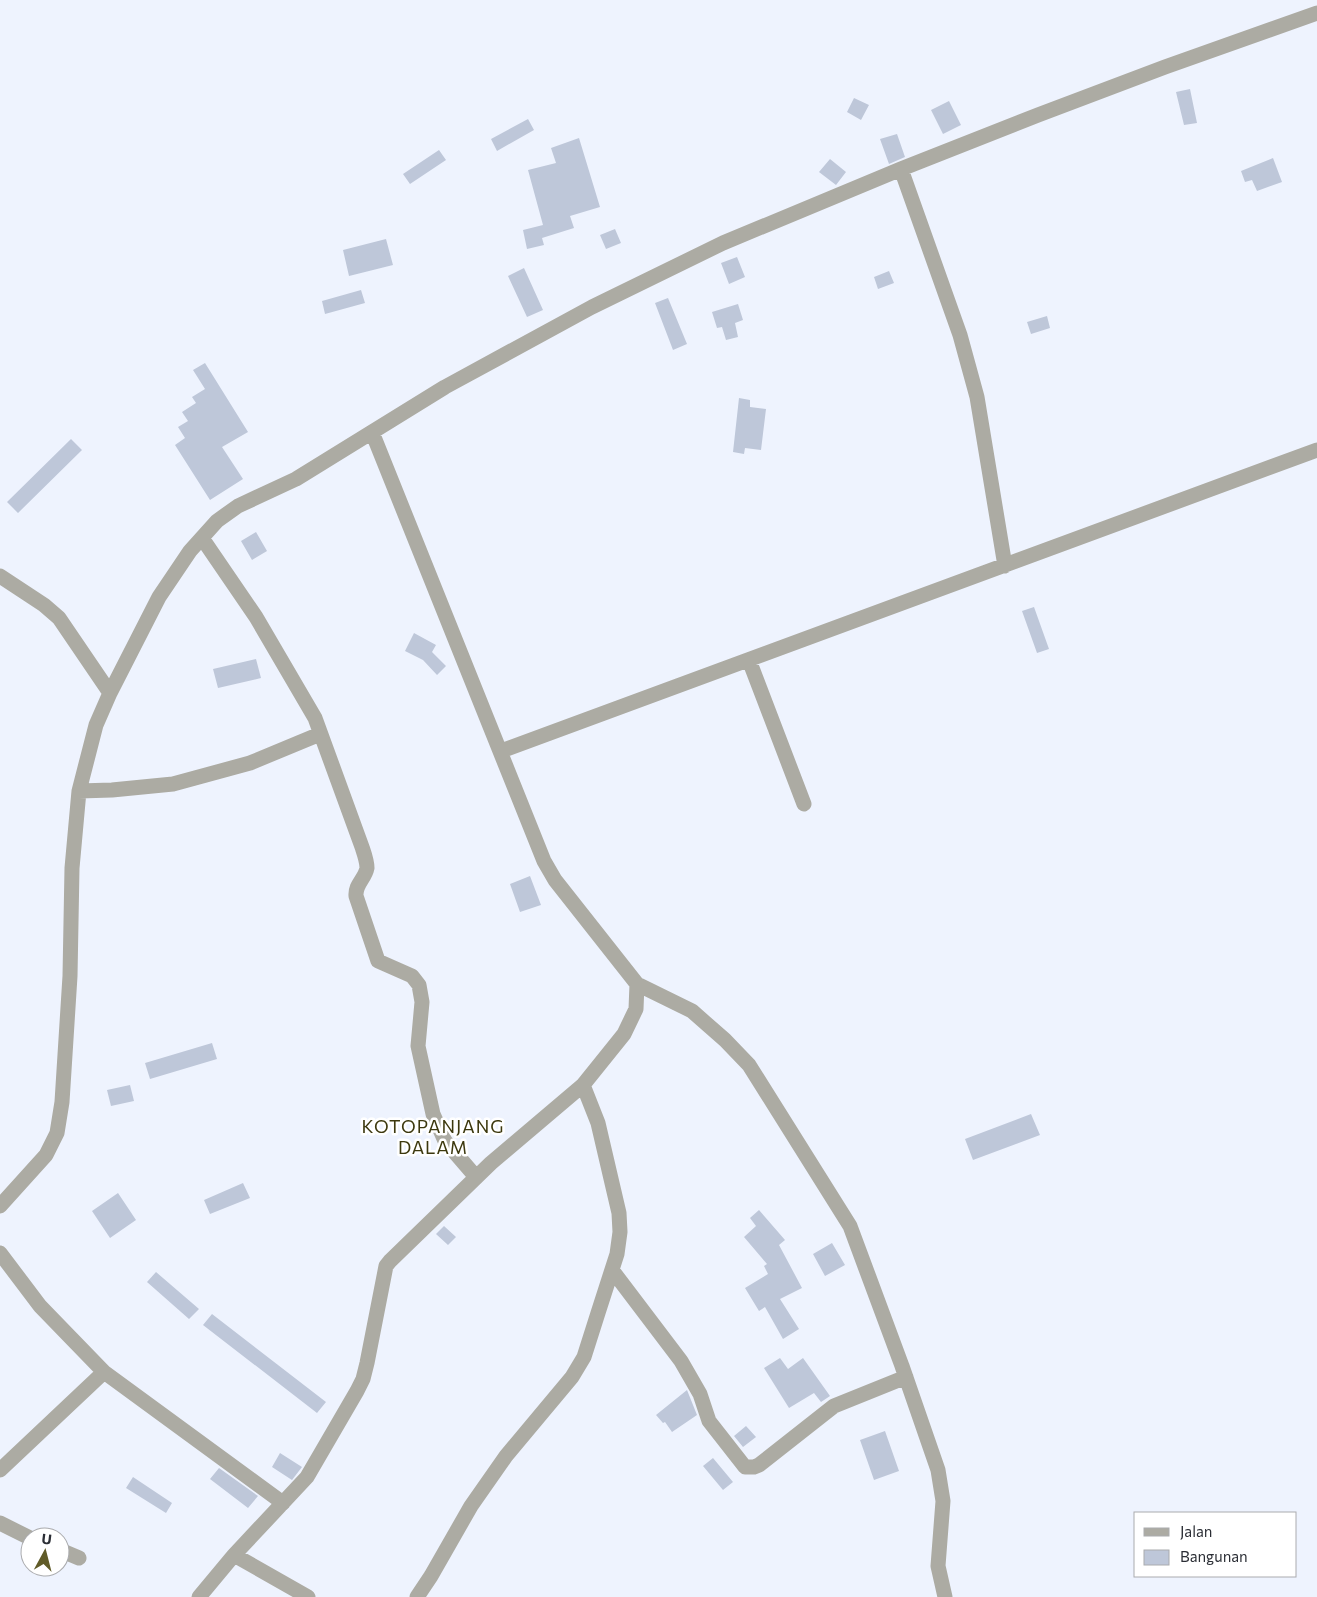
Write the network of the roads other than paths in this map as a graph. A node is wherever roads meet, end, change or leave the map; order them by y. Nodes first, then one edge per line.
1 (1317, 13) edge
2 (901, 169) junction
3 (372, 432) junction
4 (1317, 450) edge
5 (202, 538) junction
6 (1005, 566) junction
7 (0, 576) edge
8 (749, 660) junction
9 (110, 693) junction
10 (320, 734) junction
11 (501, 751) junction
12 (79, 791) junction
13 (804, 804) dead end
14 (637, 984) junction
15 (583, 1085) junction
16 (476, 1177) junction
17 (0, 1206) edge
18 (0, 1253) edge
19 (612, 1270) junction
20 (104, 1372) junction
21 (906, 1377) junction
22 (0, 1470) edge
23 (283, 1503) junction
24 (0, 1523) edge
25 (20, 1533) edge
26 (70, 1554) edge
27 (234, 1555) junction
28 (79, 1558) dead end
29 (199, 1597) edge
30 (308, 1597) edge
31 (417, 1597) edge
32 (945, 1597) edge

1 - 2 street
2 - 3 street
2 - 6 street
3 - 5 street
3 - 11 street
4 - 6 street
5 - 9 street
5 - 10 street
6 - 8 street
7 - 9 street
8 - 11 street
8 - 13 street
9 - 12 street
10 - 12 street
10 - 16 street
11 - 14 street
12 - 17 street
14 - 15 street
14 - 21 street
15 - 16 street
15 - 19 street
16 - 23 street
18 - 20 street
19 - 21 street
19 - 31 street
20 - 22 street
20 - 23 street
21 - 32 street
23 - 27 street
24 - 25 street
26 - 28 street
27 - 29 street
27 - 30 street

